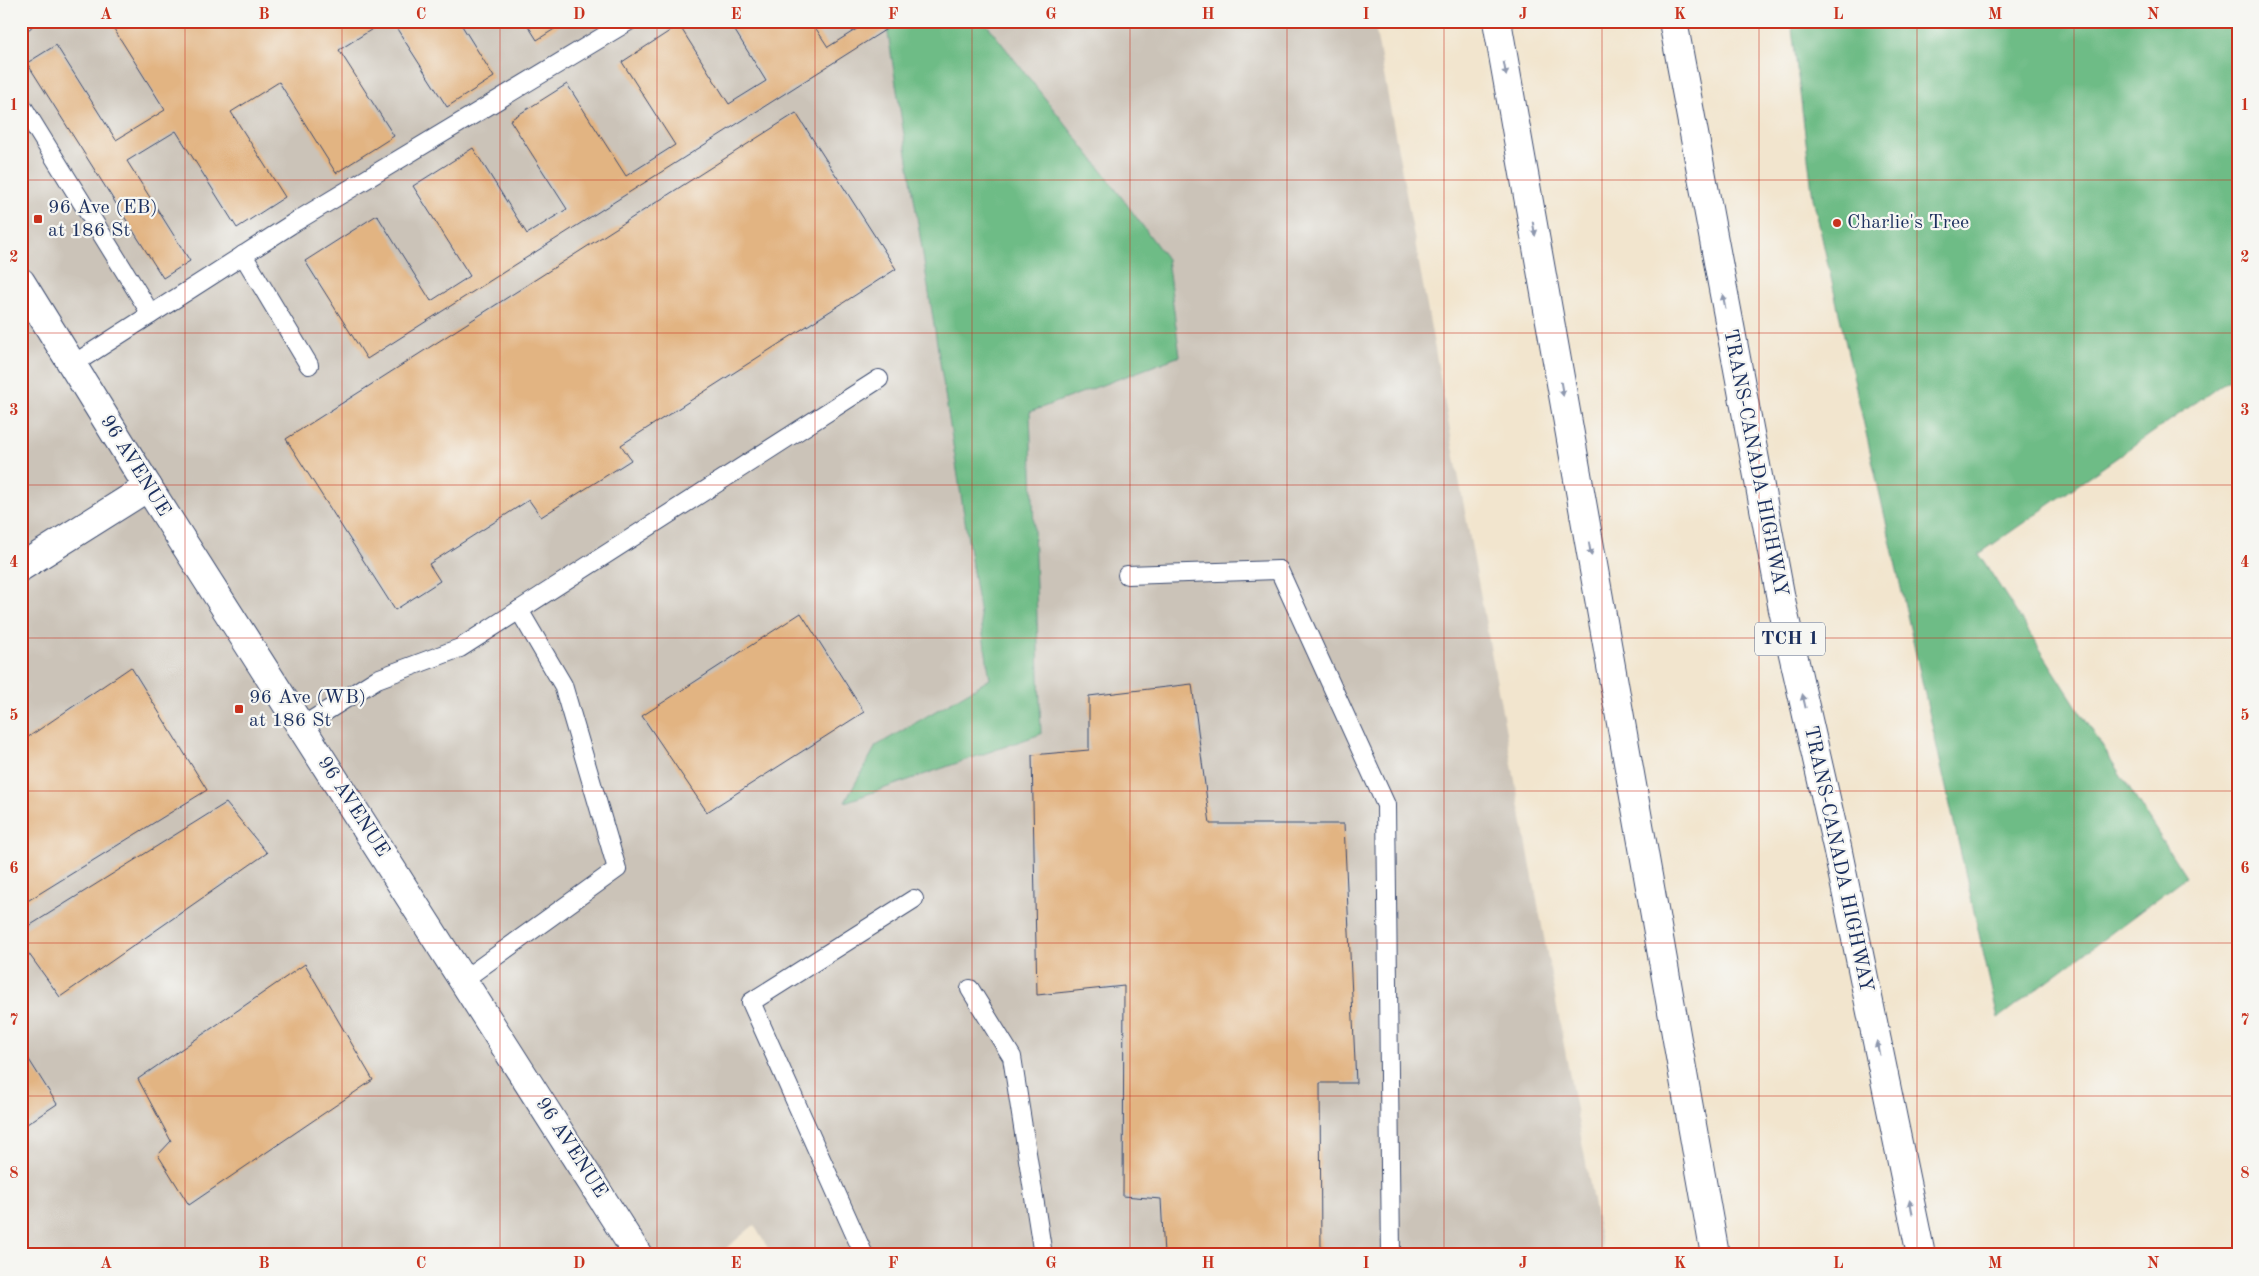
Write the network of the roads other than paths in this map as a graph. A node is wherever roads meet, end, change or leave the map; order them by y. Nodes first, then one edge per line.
1 (629, 21) edge
2 (1497, 21) edge
3 (1673, 21) edge
4 (21, 104) edge
5 (243, 256) junction
6 (21, 282) edge
7 (151, 314) junction
8 (72, 365) junction
9 (309, 365) dead end
10 (879, 379) dead end
11 (148, 487) junction
12 (21, 567) edge
13 (1127, 575) dead end
14 (519, 610) junction
15 (301, 727) junction
16 (914, 899) dead end
17 (463, 980) junction
18 (970, 989) dead end
19 (638, 1255) edge
20 (864, 1255) edge
21 (1043, 1255) edge
22 (1391, 1255) edge
23 (1716, 1255) edge
24 (1921, 1255) edge

1 - 5 lane
2 -> 23 main road
24 -> 3 main road, TRANS-CANADA HIGHWAY / TCH 1
4 - 7 lane
5 - 7 lane
5 - 9 lane
6 - 8 main road, 96 AVENUE
7 - 8 lane
8 - 11 main road, 96 AVENUE
10 - 14 lane
11 - 12 main road
11 - 15 main road, 96 AVENUE
13 - 22 lane
14 - 15 lane
14 - 17 lane
15 - 17 main road, 96 AVENUE
16 - 20 lane
17 - 19 main road, 96 AVENUE
18 - 21 lane

